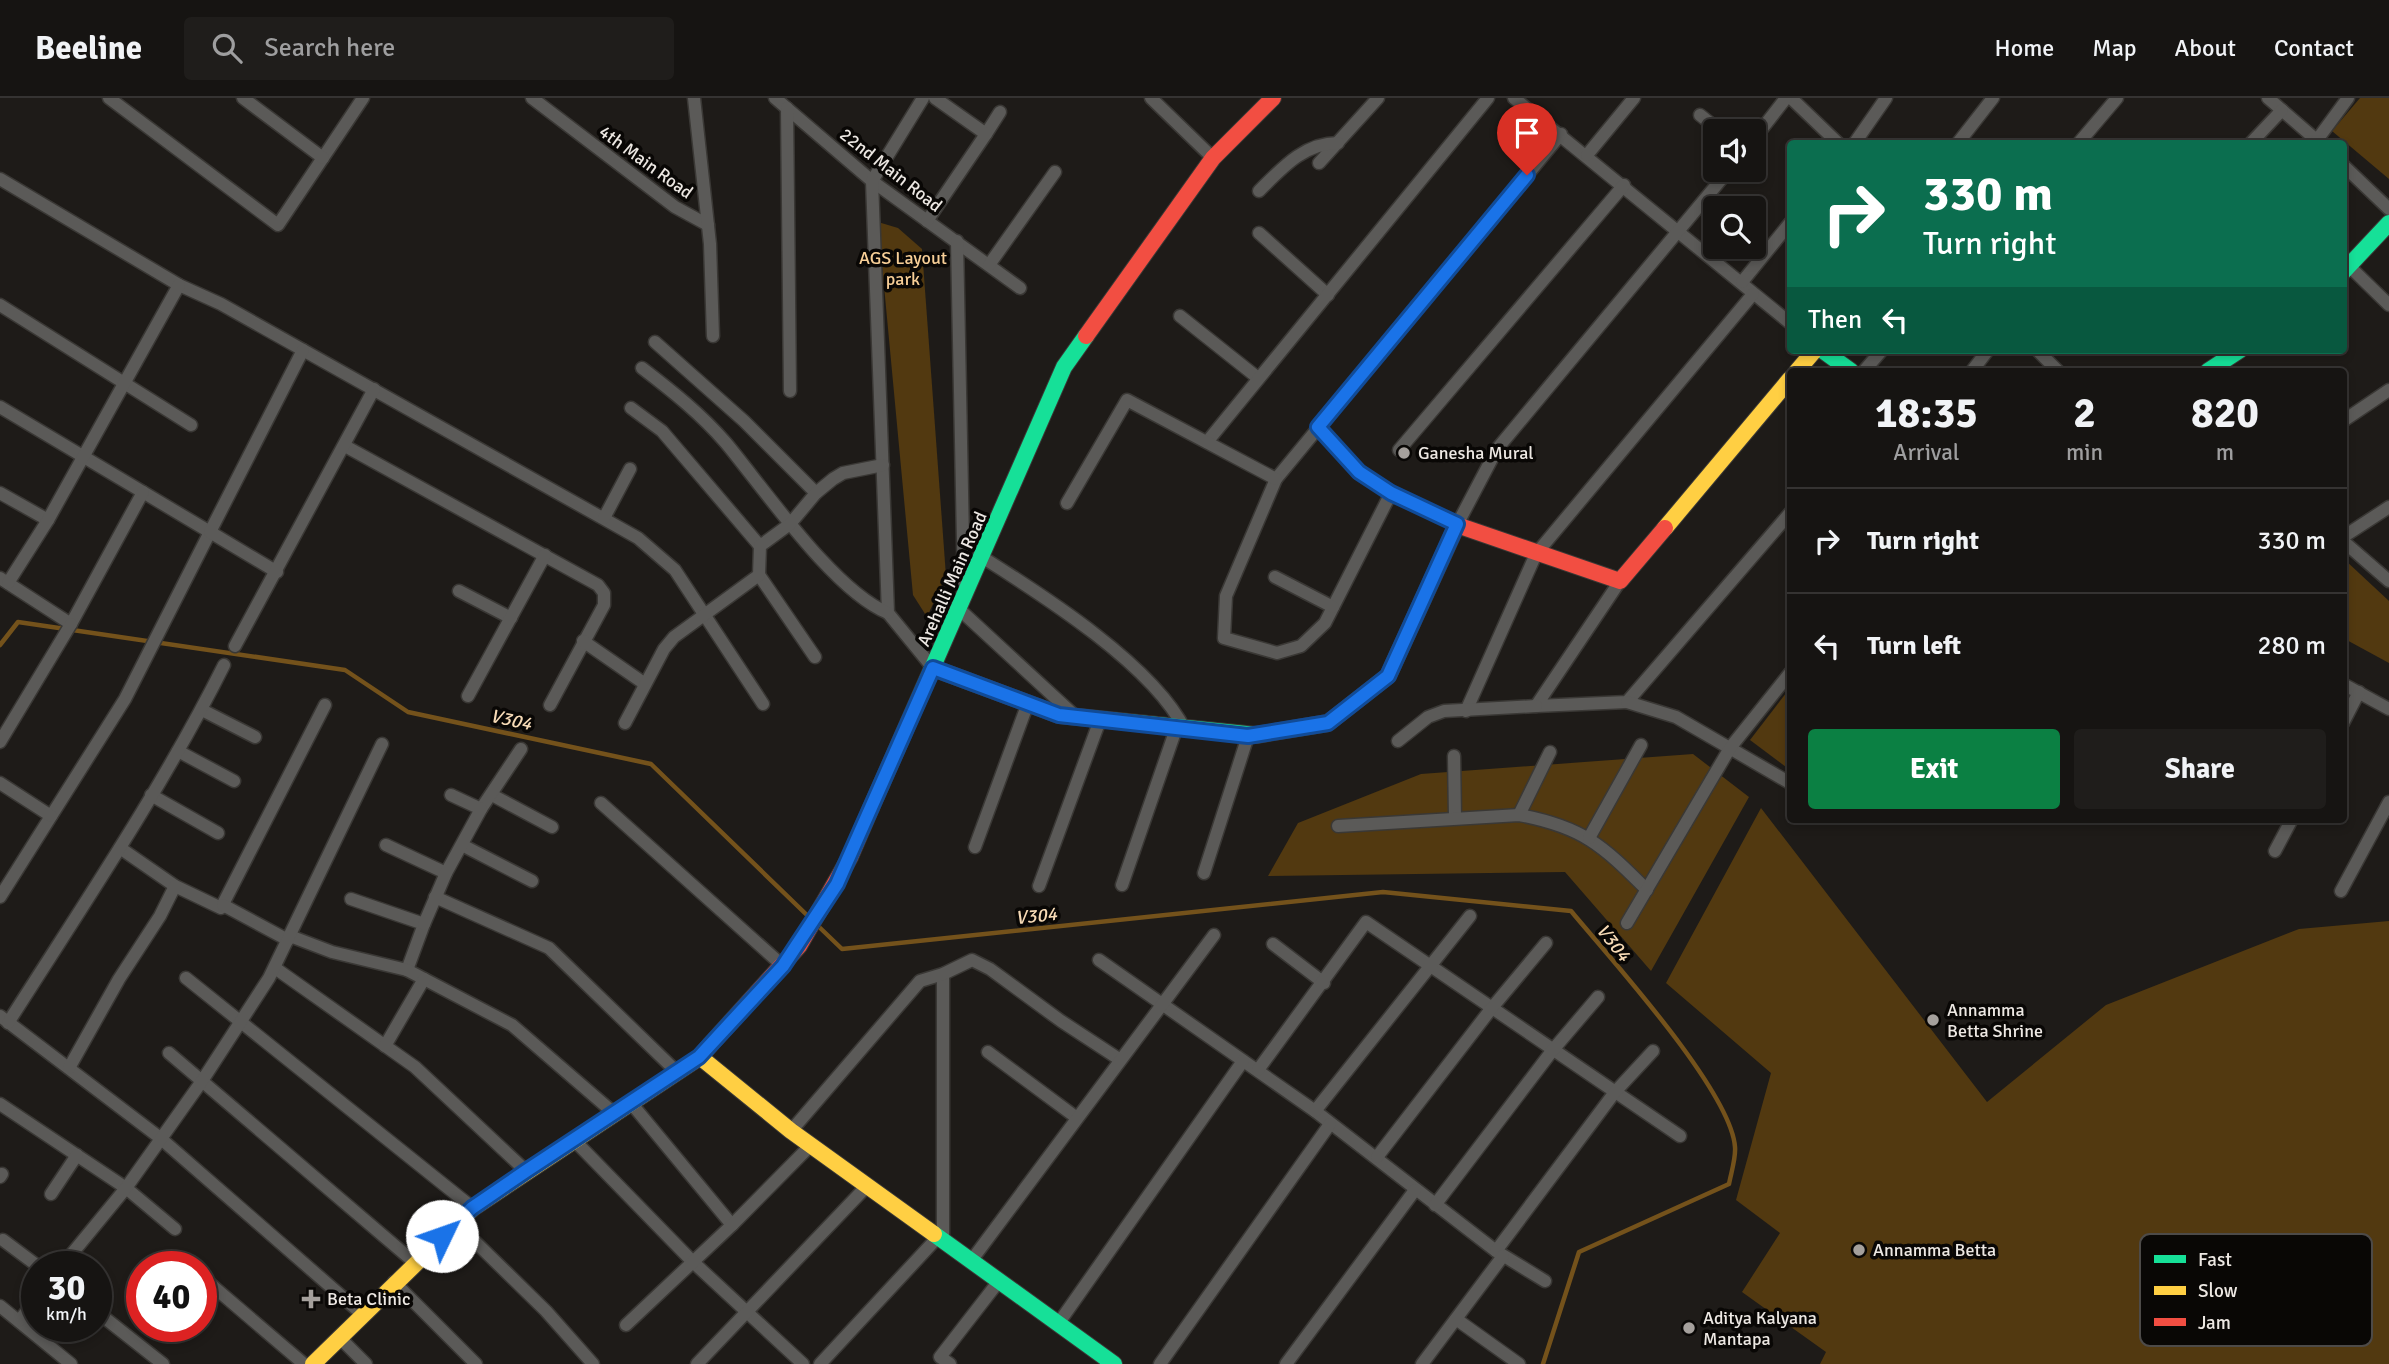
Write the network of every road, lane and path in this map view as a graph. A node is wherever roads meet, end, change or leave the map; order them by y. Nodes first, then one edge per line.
1 (109, 98) edge
2 (243, 98) edge
3 (363, 98) edge
4 (532, 98) edge
5 (694, 98) edge
6 (775, 98) edge
7 (923, 98) edge
8 (934, 98) edge
9 (1151, 98) edge
10 (1273, 98) edge
11 (1378, 98) edge
12 (1488, 98) edge
13 (1514, 98) edge
14 (1634, 98) edge
15 (1786, 98) edge
16 (1791, 98) edge
17 (1886, 98) edge
18 (1993, 98) edge
19 (2117, 98) edge
20 (2268, 98) edge
21 (2348, 98) edge
22 (787, 108) junction
23 (2282, 110) junction
24 (1000, 112) dead end
25 (1700, 115) dead end
26 (1705, 119) edge
27 (1766, 124) edge
28 (986, 134) junction
29 (1561, 134) junction
30 (1835, 140) edge
31 (1857, 140) edge
32 (1960, 140) edge
33 (2081, 140) edge
34 (2254, 140) edge
35 (2317, 140) edge
36 (2320, 140) edge
37 (1338, 143) junction
38 (1587, 155) junction
39 (323, 158) junction
40 (1213, 158) junction
41 (1319, 163) dead end
42 (2347, 169) edge
43 (1055, 172) dead end
44 (0, 179) edge
45 (872, 181) junction
46 (1719, 182) edge
47 (1624, 185) junction
48 (1259, 191) dead end
49 (2389, 209) edge
50 (927, 221) junction
51 (2389, 223) edge
52 (708, 225) junction
53 (1787, 227) edge
54 (1680, 231) junction
55 (1259, 233) dead end
56 (957, 241) junction
57 (989, 265) junction
58 (2347, 268) edge
59 (2347, 270) edge
60 (1742, 282) junction
61 (179, 285) junction
62 (1020, 288) dead end
63 (1753, 294) junction
64 (1328, 295) junction
65 (0, 305) edge
66 (2389, 305) edge
67 (1180, 316) dead end
68 (1787, 321) edge
69 (713, 336) dead end
70 (655, 342) dead end
71 (303, 350) junction
72 (1812, 354) edge
73 (1828, 354) edge
74 (1879, 354) edge
75 (2041, 354) edge
76 (2234, 354) edge
77 (642, 368) dead end
78 (1800, 368) edge
79 (1847, 368) edge
80 (1867, 368) edge
81 (2055, 368) edge
82 (2213, 368) edge
83 (1258, 378) junction
84 (1787, 383) edge
85 (125, 384) junction
86 (373, 389) junction
87 (2389, 390) edge
88 (790, 391) dead end
89 (0, 407) edge
90 (631, 408) dead end
91 (2347, 418) edge
92 (191, 425) dead end
93 (1318, 427) junction
94 (1207, 442) junction
95 (345, 446) junction
96 (1399, 450) dead end
97 (82, 456) junction
98 (883, 465) junction
99 (630, 469) dead end
100 (1276, 479) junction
101 (144, 492) junction
102 (0, 493) edge
103 (816, 493) junction
104 (1391, 493) junction
105 (1067, 503) dead end
106 (2389, 507) edge
107 (1787, 516) edge
108 (604, 518) junction
109 (48, 520) junction
110 (790, 524) junction
111 (1457, 524) junction
112 (210, 532) junction
113 (2347, 536) edge
114 (2347, 543) edge
115 (760, 546) junction
116 (1536, 554) junction
117 (545, 555) junction
118 (982, 557) junction
119 (277, 572) junction
120 (759, 575) junction
121 (1275, 577) dead end
122 (4, 581) edge
123 (2389, 581) edge
124 (1620, 582) junction
125 (459, 591) dead end
126 (962, 601) junction
127 (1333, 607) junction
128 (705, 612) junction
129 (888, 614) junction
130 (511, 618) junction
131 (69, 628) junction
132 (583, 641) junction
133 (234, 646) dead end
134 (815, 657) dead end
135 (224, 665) dead end
136 (933, 668) junction
137 (1787, 677) edge
138 (645, 684) junction
139 (2347, 686) edge
140 (2359, 692) junction
141 (468, 696) dead end
142 (1627, 702) junction
143 (762, 704) dead end
144 (1028, 704) junction
145 (325, 705) dead end
146 (550, 705) dead end
147 (1536, 706) junction
148 (2389, 709) edge
149 (202, 710) junction
150 (1466, 711) junction
151 (2347, 715) edge
152 (1076, 717) junction
153 (1100, 720) junction
154 (625, 723) dead end
155 (1181, 729) junction
156 (1248, 736) junction
157 (255, 737) dead end
158 (1398, 741) dead end
159 (0, 742) edge
160 (382, 744) dead end
161 (1641, 745) dead end
162 (1730, 748) junction
163 (521, 749) dead end
164 (178, 751) junction
165 (1550, 752) dead end
166 (1454, 756) dead end
167 (234, 781) dead end
168 (1787, 781) edge
169 (0, 783) edge
170 (151, 795) junction
171 (451, 795) dead end
172 (492, 795) junction
173 (2389, 802) edge
174 (601, 803) dead end
175 (481, 809) junction
176 (1519, 815) junction
177 (51, 816) junction
178 (1455, 817) junction
179 (2290, 823) edge
180 (1338, 826) dead end
181 (552, 827) dead end
182 (218, 833) dead end
183 (1589, 838) junction
184 (386, 845) dead end
185 (462, 845) junction
186 (975, 847) dead end
187 (120, 848) junction
188 (2276, 851) dead end
189 (446, 873) junction
190 (1204, 873) dead end
191 (532, 881) dead end
192 (1122, 885) dead end
193 (175, 886) junction
194 (1039, 886) dead end
195 (2, 888) edge
196 (1647, 890) junction
197 (2341, 891) dead end
198 (435, 897) junction
199 (351, 898) dead end
200 (223, 905) junction
201 (1469, 916) dead end
202 (1627, 923) dead end
203 (424, 924) junction
204 (1214, 935) dead end
205 (289, 938) junction
206 (1546, 943) dead end
207 (1273, 944) dead end
208 (1099, 960) dead end
209 (783, 966) junction
210 (1430, 966) junction
211 (275, 968) junction
212 (407, 970) junction
213 (943, 974) junction
214 (186, 978) dead end
215 (424, 979) junction
216 (1324, 983) junction
217 (1598, 997) dead end
218 (1163, 1003) junction
219 (1491, 1009) junction
220 (4, 1019) edge
221 (241, 1023) junction
222 (385, 1046) junction
223 (1552, 1051) junction
224 (1653, 1051) dead end
225 (988, 1052) dead end
226 (169, 1053) dead end
227 (699, 1057) junction
228 (1119, 1059) junction
229 (1243, 1061) junction
230 (69, 1068) junction
231 (1258, 1070) junction
232 (678, 1073) junction
233 (202, 1081) junction
234 (1615, 1092) junction
235 (631, 1103) junction
236 (0, 1104) edge
237 (1315, 1111) junction
238 (615, 1114) junction
239 (1077, 1118) junction
240 (1330, 1124) junction
241 (791, 1130) junction
242 (1680, 1136) dead end
243 (159, 1137) junction
244 (574, 1140) junction
245 (811, 1145) junction
246 (77, 1155) junction
247 (1377, 1157) junction
248 (526, 1171) junction
249 (867, 1186) junction
250 (126, 1188) junction
251 (1415, 1190) junction
252 (51, 1194) dead end
253 (1435, 1205) junction
254 (472, 1208) junction
255 (456, 1223) junction
256 (732, 1226) junction
257 (175, 1228) dead end
258 (941, 1239) junction
259 (3, 1240) dead end
260 (74, 1251) edge
261 (1499, 1253) junction
262 (21, 1254) edge
263 (971, 1261) junction
264 (414, 1262) junction
265 (693, 1262) junction
266 (999, 1281) junction
267 (1545, 1281) dead end
268 (394, 1282) junction
269 (217, 1290) edge
270 (0, 1306) edge
271 (749, 1311) junction
272 (362, 1314) junction
273 (21, 1318) edge
274 (1456, 1319) junction
275 (19, 1321) junction
276 (112, 1324) edge
277 (1058, 1324) junction
278 (626, 1325) dead end
279 (339, 1338) junction
280 (941, 1362) edge
281 (71, 1364) edge
282 (163, 1364) edge
283 (304, 1364) edge
284 (313, 1364) edge
285 (366, 1364) edge
286 (476, 1364) edge
287 (593, 1364) edge
288 (697, 1364) edge
289 (803, 1364) edge
290 (820, 1364) edge
291 (1114, 1364) edge
292 (1160, 1364) edge
293 (1286, 1364) edge
294 (1422, 1364) edge
295 (1519, 1364) edge

1 - 39 street
2 - 39 street
3 - 39 street
4 - 52 street, 4th Main Road
5 - 52 street
6 - 22 street, 22nd Main Road
7 - 45 street
8 - 28 street
9 - 40 street
10 - 40 street, Arehalli Main Road
11 - 37 street
12 - 64 street
13 - 29 street
14 - 38 street
15 - 27 street
16 - 30 street
17 - 31 street
18 - 32 street
19 - 33 street
20 - 23 street
21 - 36 street
22 - 45 street, 22nd Main Road
22 - 88 street
23 - 34 street
23 - 35 street
24 - 28 street
25 - 26 street
28 - 50 street
29 - 38 street
29 - 93 street
37 - 41 street
37 - 48 street
38 - 47 street
40 - 118 street, Arehalli Main Road
42 - 49 street
43 - 57 street
44 - 61 street
45 - 50 street, 22nd Main Road
45 - 98 street
46 - 54 street
47 - 54 street
47 - 96 street
50 - 56 street, 22nd Main Road
51 - 58 street
52 - 69 street
53 - 60 street
54 - 60 street
54 - 111 street
55 - 64 street
56 - 57 street, 22nd Main Road
56 - 126 street
57 - 62 street, 22nd Main Road
59 - 66 street
60 - 63 street
61 - 71 street
61 - 85 street
63 - 68 street
63 - 116 street
64 - 83 street
65 - 85 street
67 - 83 street
70 - 103 street
71 - 86 street
71 - 112 street
72 - 78 street
73 - 79 street
74 - 80 street
75 - 81 street
76 - 82 street
77 - 110 street
83 - 94 street
84 - 124 street
85 - 92 street
85 - 97 street
86 - 95 street
86 - 108 street
87 - 91 street
89 - 97 street
90 - 115 street
93 - 100 street
93 - 104 street
94 - 100 street
94 - 105 street
95 - 117 street
95 - 119 street
97 - 101 street
97 - 109 street
98 - 103 street
98 - 129 street
99 - 108 street
100 - 127 street
101 - 112 street
101 - 131 street
102 - 109 street
103 - 110 street
104 - 111 street
104 - 127 street
106 - 113 street
107 - 142 street
108 - 128 street
109 - 122 street
110 - 115 street
110 - 129 street
111 - 116 street
111 - 156 street
112 - 119 street
112 - 177 street
114 - 123 street
115 - 120 street
116 - 124 street
116 - 150 street
117 - 130 street
117 - 132 street
118 - 126 street, Arehalli Main Road
118 - 155 street
119 - 133 street
120 - 128 street
120 - 134 street
121 - 127 street
122 - 131 street
124 - 147 street
125 - 130 street
126 - 136 street, Arehalli Main Road
126 - 152 street
128 - 138 street
128 - 143 street
129 - 136 street
130 - 141 street
131 - 159 street
132 - 138 street
132 - 146 street
135 - 149 street
136 - 144 street
136 - 209 street, Arehalli Main Road
137 - 162 street
138 - 154 street
139 - 140 street
140 - 148 street
140 - 151 street
142 - 147 street
142 - 162 street
144 - 152 street
144 - 186 street
145 - 200 street
147 - 150 street
149 - 157 street
149 - 164 street
150 - 158 street
152 - 153 street
153 - 155 street
153 - 194 street
155 - 156 street
155 - 192 street
156 - 190 street
160 - 205 street
161 - 183 street
162 - 168 street
162 - 196 street
163 - 172 street
164 - 167 street
164 - 170 street
165 - 176 street
166 - 178 street
169 - 177 street
170 - 182 street
170 - 187 street
171 - 175 street
172 - 175 street
172 - 181 street
173 - 197 street
174 - 209 street
175 - 185 street
176 - 178 street
176 - 183 street
177 - 195 street
178 - 180 street
179 - 188 street
183 - 196 street
184 - 189 street
185 - 189 street
185 - 191 street
187 - 193 street
187 - 220 street
189 - 198 street
193 - 200 street
193 - 230 street
196 - 202 street
198 - 203 street
198 - 232 street
199 - 203 street
200 - 205 street
201 - 210 street
203 - 212 street
204 - 218 street
205 - 211 street
205 - 212 street
206 - 219 street
207 - 216 street
208 - 218 street
209 - 227 street, Arehalli Main Road
210 - 216 street
210 - 219 street
210 - 237 street
211 - 221 street
211 - 222 street
212 - 215 street
213 - 228 street
213 - 241 street
213 - 258 street
214 - 221 street
215 - 222 street
215 - 238 street
216 - 231 street
217 - 223 street
218 - 228 street
218 - 229 street
219 - 223 street
219 - 247 street
220 - 230 street
221 - 233 street
221 - 254 street
222 - 248 street
223 - 234 street
223 - 253 street
224 - 234 street
225 - 239 street
226 - 233 street
227 - 232 street, Arehalli Main Road
227 - 241 street
228 - 239 street
229 - 231 street
229 - 277 street
230 - 243 street
231 - 237 street
232 - 235 street, Arehalli Main Road
233 - 243 street
233 - 264 street
234 - 242 street
234 - 261 street
235 - 238 street, Arehalli Main Road
235 - 256 street
236 - 246 street
237 - 240 street
238 - 244 street, Arehalli Main Road
239 - 263 street
240 - 247 street
240 - 292 street
241 - 245 street
243 - 250 street
243 - 272 street
244 - 248 street, Arehalli Main Road
244 - 265 street
245 - 249 street
245 - 256 street
246 - 250 street
246 - 252 street
247 - 251 street
248 - 254 street, Arehalli Main Road
249 - 258 street
249 - 271 street
250 - 257 street
250 - 260 street
251 - 253 street
251 - 293 street
253 - 261 street
254 - 255 street, Arehalli Main Road
255 - 264 street, Arehalli Main Road
255 - 287 street
256 - 265 street
258 - 263 street
258 - 290 street
259 - 262 street
261 - 267 street
261 - 274 street
263 - 266 street
264 - 268 street, Arehalli Main Road
265 - 271 street
265 - 278 street
266 - 277 street
266 - 280 street
268 - 272 street, Arehalli Main Road
268 - 286 street
269 - 283 street
270 - 275 street
271 - 288 street
271 - 289 street
272 - 279 street, Arehalli Main Road
273 - 275 street
274 - 294 street
274 - 295 street
275 - 281 street
276 - 282 street
277 - 291 street
279 - 284 street, Arehalli Main Road
279 - 285 street

